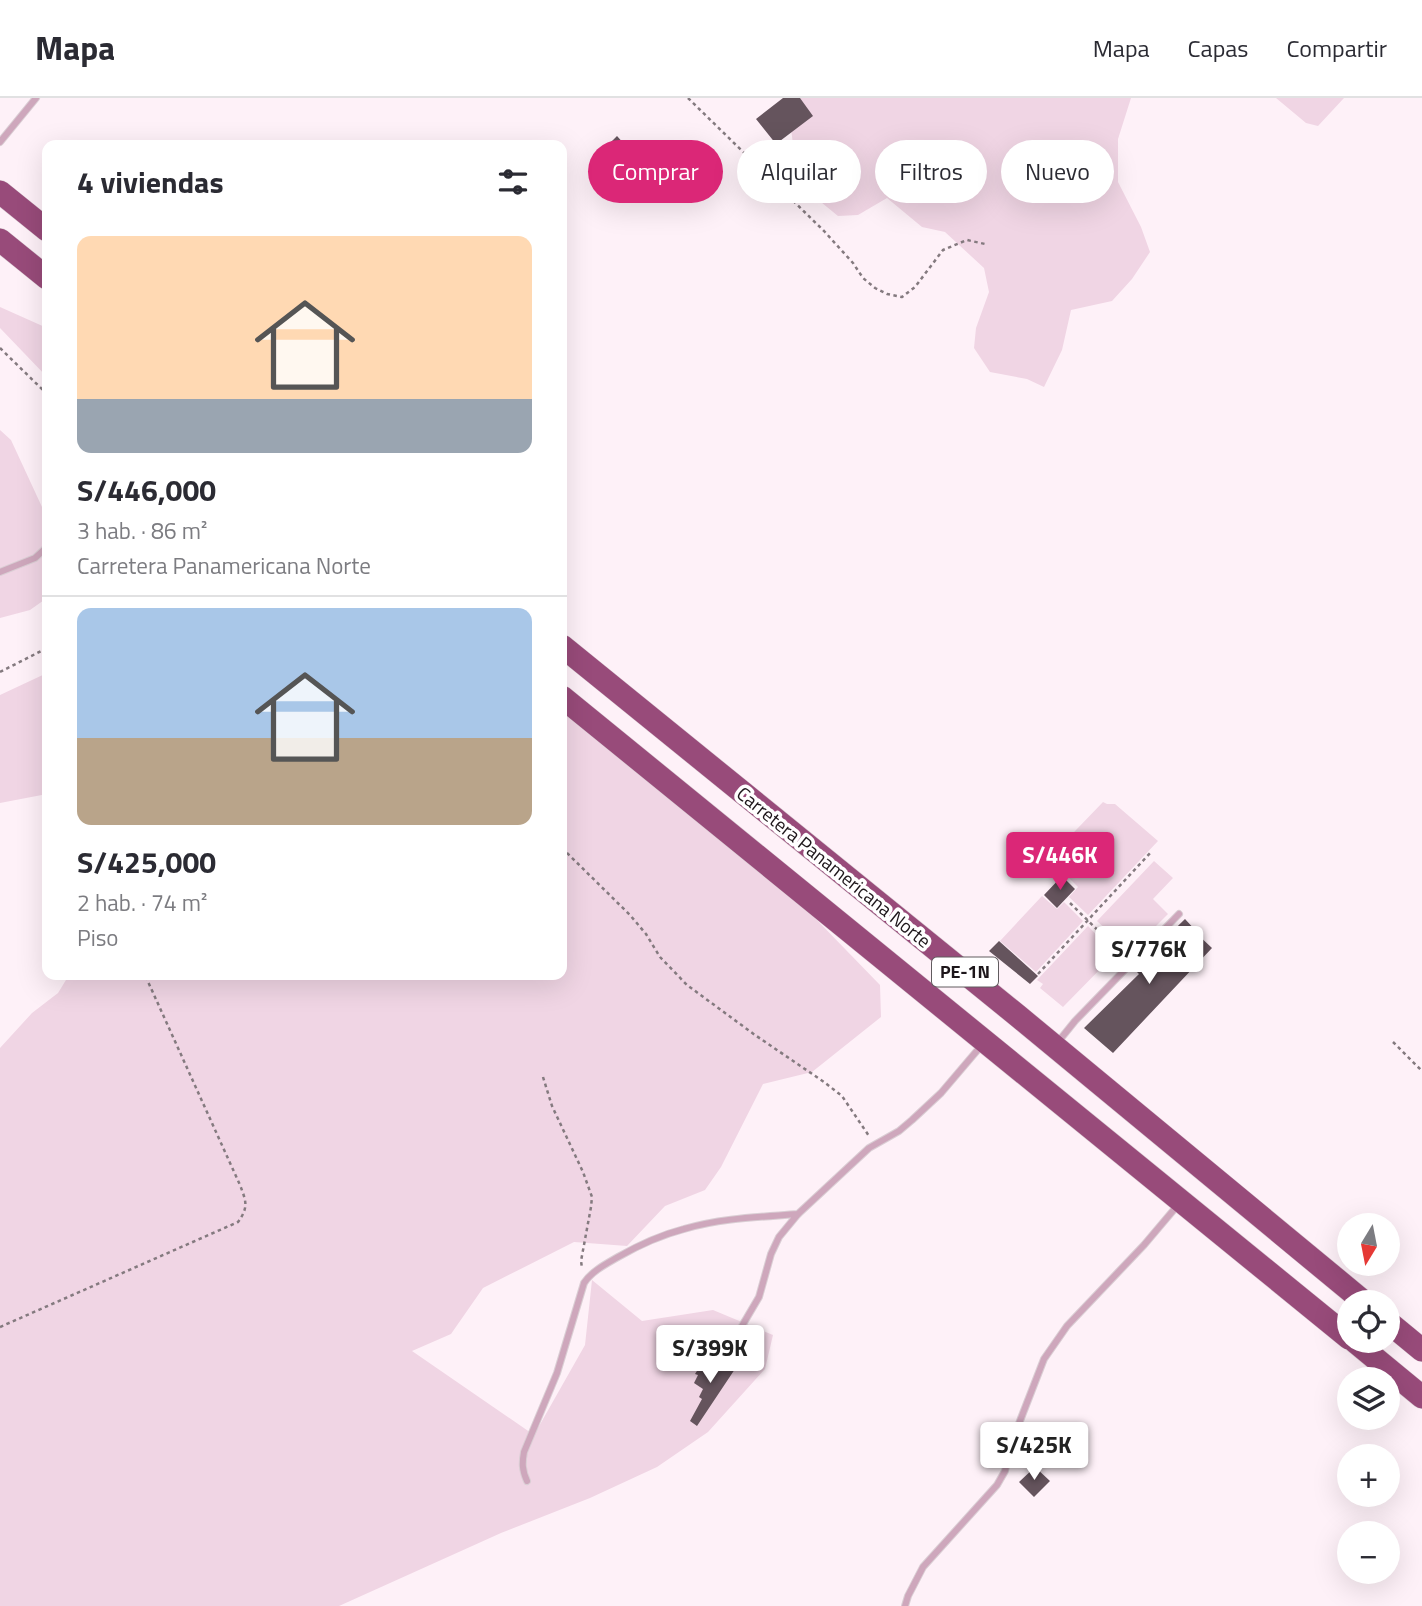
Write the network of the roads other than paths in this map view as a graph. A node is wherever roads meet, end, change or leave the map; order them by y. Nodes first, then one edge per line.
1 (36, 98) edge
2 (0, 142) edge
3 (0, 192) edge
4 (42, 226) edge
5 (0, 240) edge
6 (42, 274) edge
7 (42, 552) edge
8 (0, 572) edge
9 (567, 650) edge
10 (567, 702) edge
11 (1180, 914) dead end
12 (984, 1042) junction
13 (1055, 1046) junction
14 (1181, 1201) junction
15 (798, 1214) junction
16 (1350, 1290) edge
17 (1337, 1328) edge
18 (1400, 1332) edge
19 (727, 1345) dead end
20 (1422, 1350) edge
21 (1368, 1353) edge
22 (1422, 1397) edge
23 (527, 1481) dead end
24 (905, 1606) edge

1 - 2 lane
3 - 4 highway
5 - 6 highway
7 - 8 lane
9 - 13 highway, Carretera Panamericana Norte / PE-1N
10 - 12 highway, Carretera Panamericana Norte / PE-1N
11 - 13 lane
12 - 14 highway, Carretera Panamericana Norte / PE-1N
12 - 15 lane
13 - 16 highway, Carretera Panamericana Norte / PE-1N
14 - 17 highway, Carretera Panamericana Norte / PE-1N
14 - 24 lane
15 - 19 lane
15 - 23 lane
18 - 20 highway
21 - 22 highway, Carretera Panamericana Norte / PE-1N

